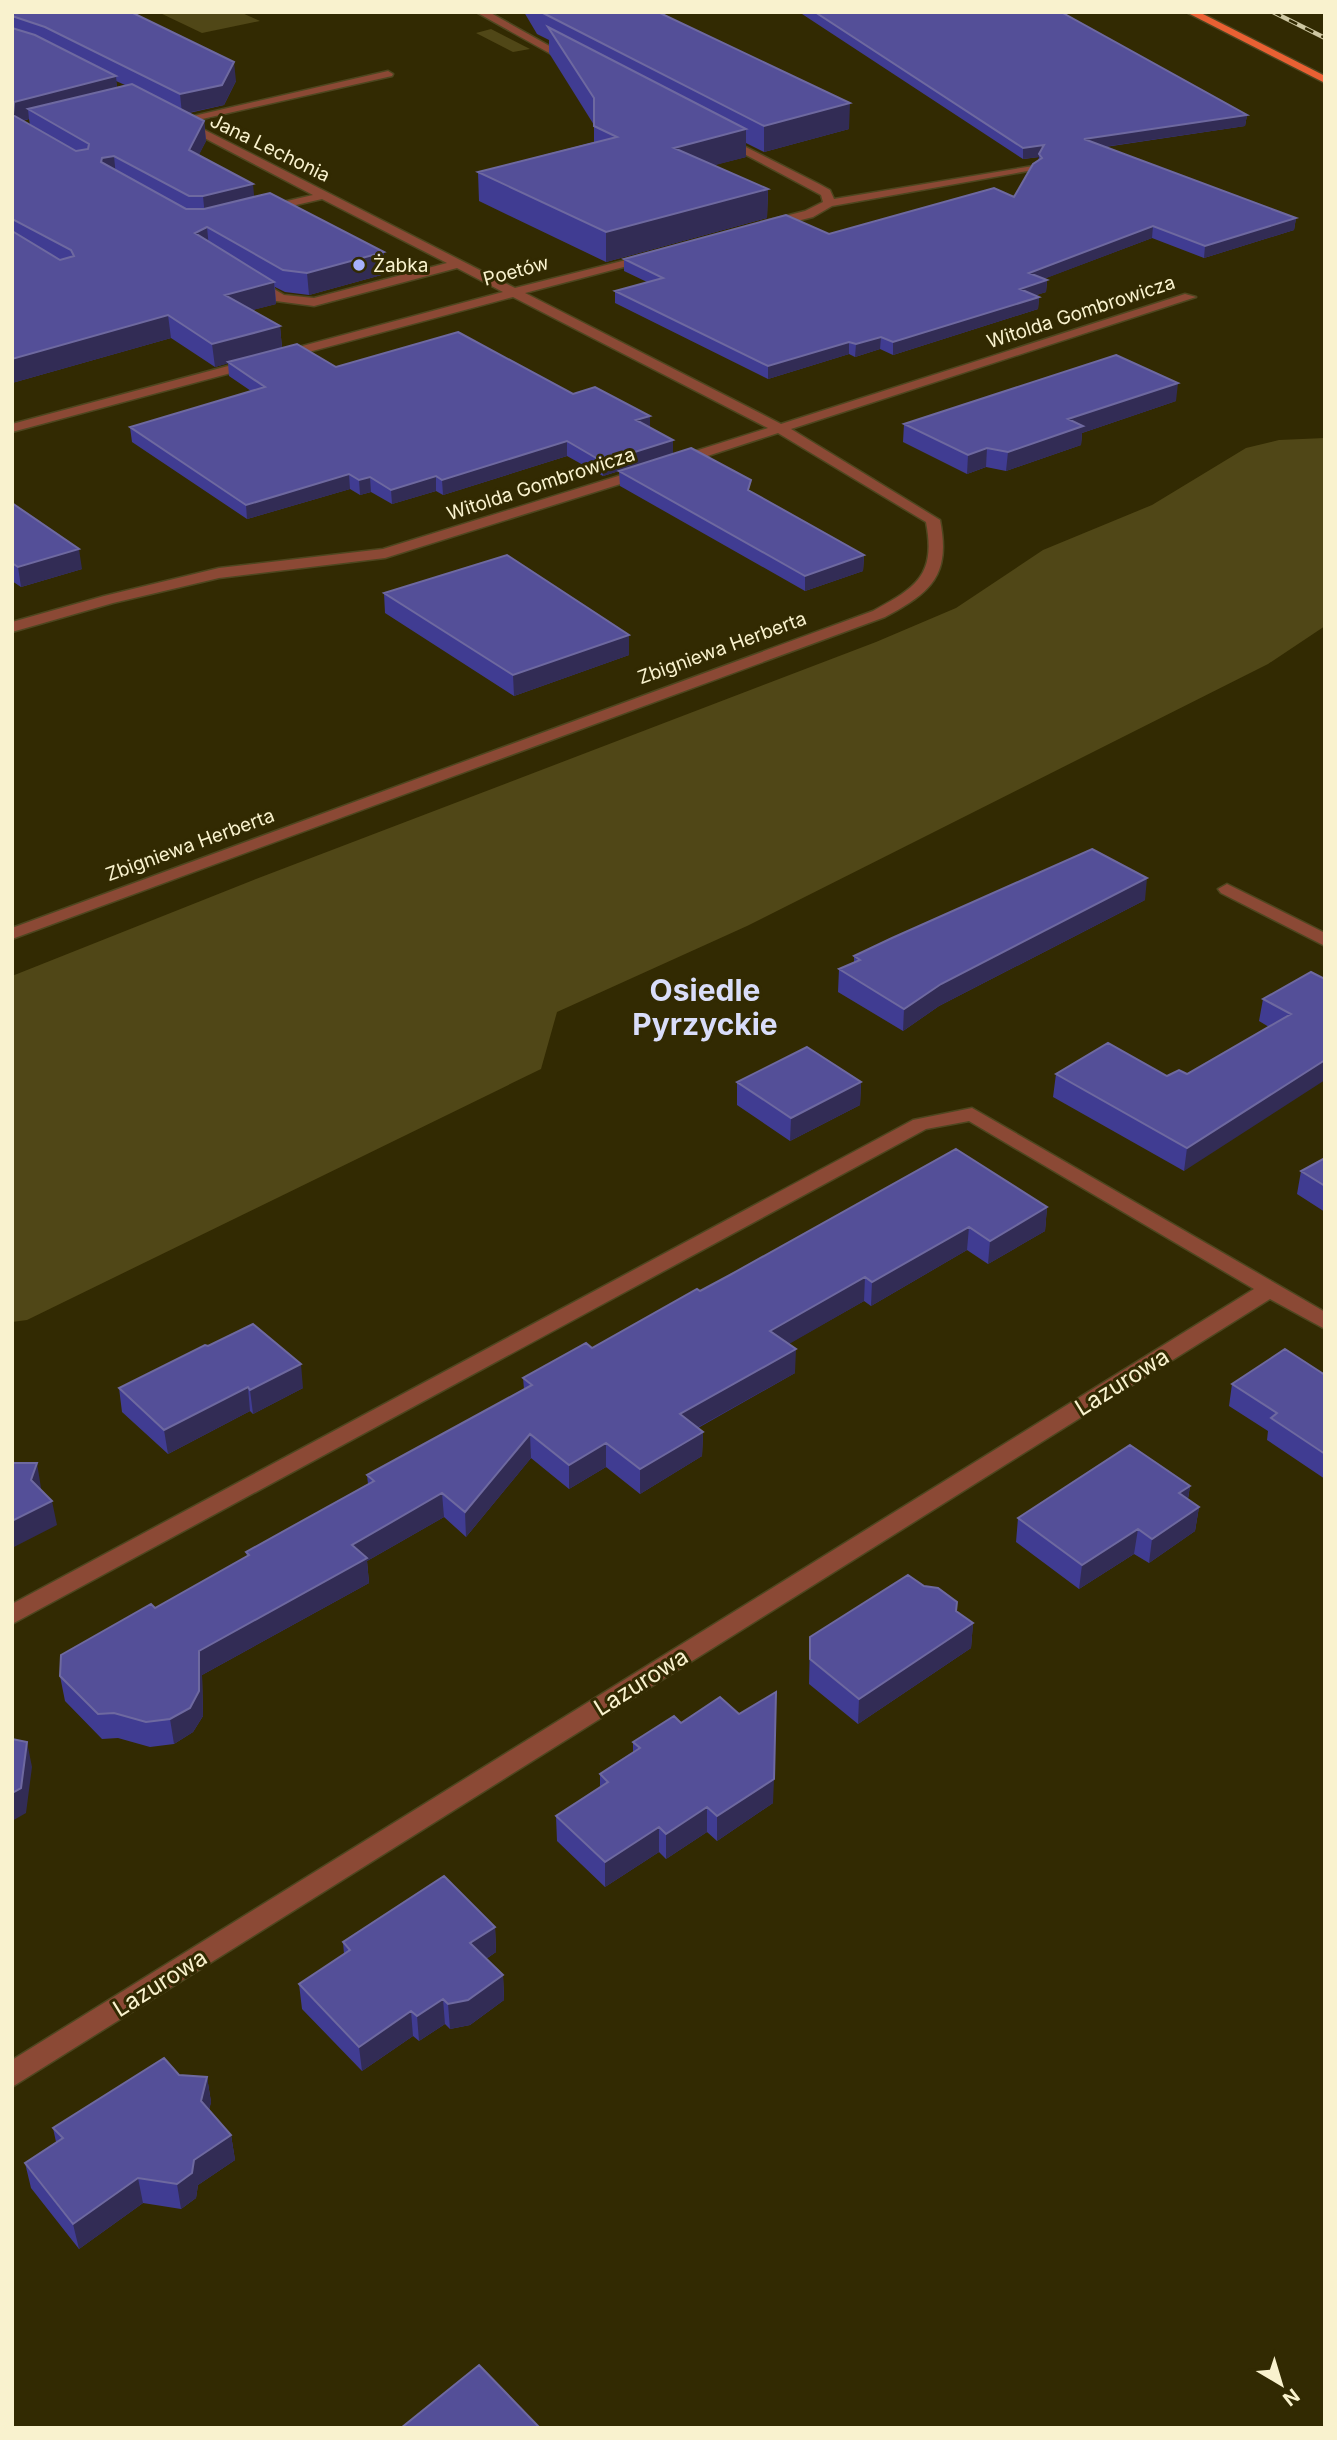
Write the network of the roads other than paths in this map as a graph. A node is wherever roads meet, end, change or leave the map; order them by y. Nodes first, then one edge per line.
1 (481, 12) edge
2 (1191, 12) edge
3 (587, 69) edge
4 (388, 74) dead end
5 (1325, 80) edge
6 (704, 129) edge
7 (1033, 169) edge
8 (326, 195) junction
9 (829, 204) junction
10 (254, 212) edge
11 (757, 228) edge
12 (666, 251) edge
13 (454, 265) junction
14 (238, 273) edge
15 (510, 292) junction
16 (1191, 298) dead end
17 (12, 428) edge
18 (781, 429) junction
19 (12, 627) edge
20 (1227, 888) dead end
21 (12, 934) edge
22 (1325, 941) edge
23 (1270, 1289) junction
24 (1325, 1322) edge
25 (12, 1615) edge
26 (12, 2075) edge

1 - 3 street
2 - 5 main road
4 - 8 street, Jana Lechonia
6 - 9 street
7 - 9 street
8 - 10 street
8 - 13 street, Jana Lechonia
9 - 11 street
12 - 15 street, Poetów
13 - 14 street
13 - 15 street, Jana Lechonia
15 - 17 street, Poetów
15 - 18 street, Zbigniewa Herberta
16 - 18 street, Witolda Gombrowicza
18 - 19 street, Witolda Gombrowicza
18 - 21 street, Zbigniewa Herberta
20 - 22 street
23 - 24 street
23 - 25 street
23 - 26 street, Lazurowa

